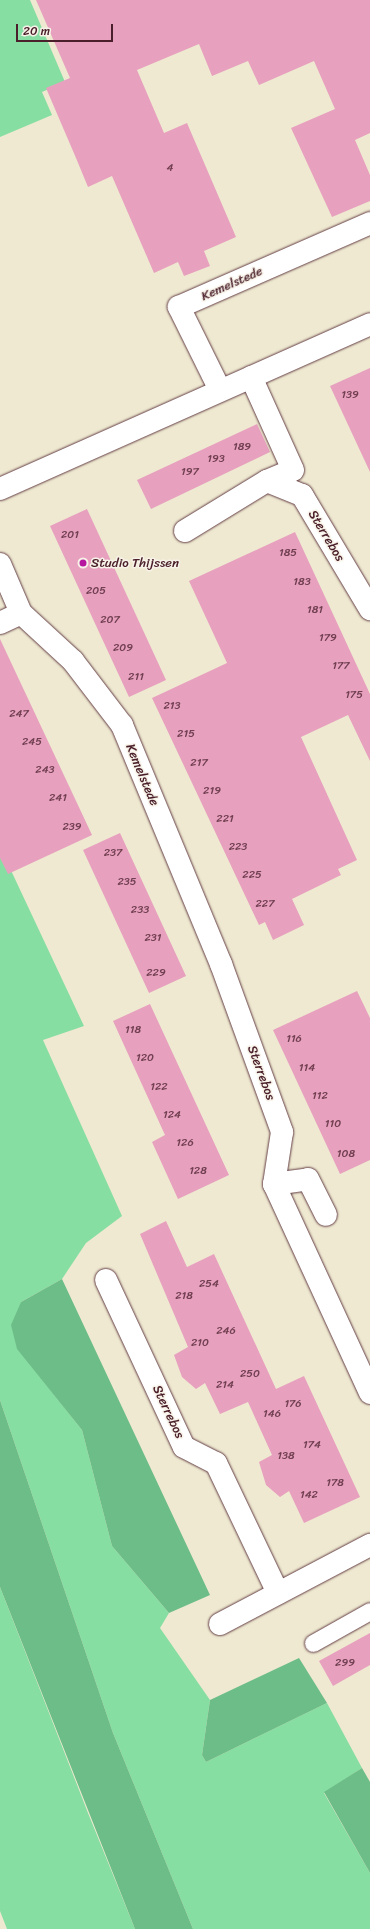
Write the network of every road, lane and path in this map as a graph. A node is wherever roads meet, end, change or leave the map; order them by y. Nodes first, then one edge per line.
1 (370, 223) edge
2 (370, 324) edge
3 (251, 377) junction
4 (220, 390) junction
5 (266, 481) junction
6 (0, 489) edge
7 (185, 531) dead end
8 (0, 564) edge
9 (370, 609) edge
10 (22, 613) junction
11 (0, 623) edge
12 (221, 964) joint
13 (274, 1184) junction
14 (326, 1215) dead end
15 (106, 1280) dead end
16 (370, 1393) edge
17 (370, 1545) edge
18 (278, 1593) junction
19 (370, 1611) edge
20 (220, 1624) dead end
21 (313, 1643) dead end

1 - 4 street, Kemelstede
2 - 3 street
3 - 4 street
3 - 5 street
4 - 6 street
5 - 7 street
5 - 9 street, Sterrebos
8 - 10 street, Kemelstede
10 - 11 street
10 - 12 street, Kemelstede
12 - 13 street, Sterrebos
13 - 14 street
13 - 16 street
15 - 18 street, Sterrebos
17 - 18 street
18 - 20 street
19 - 21 lane

